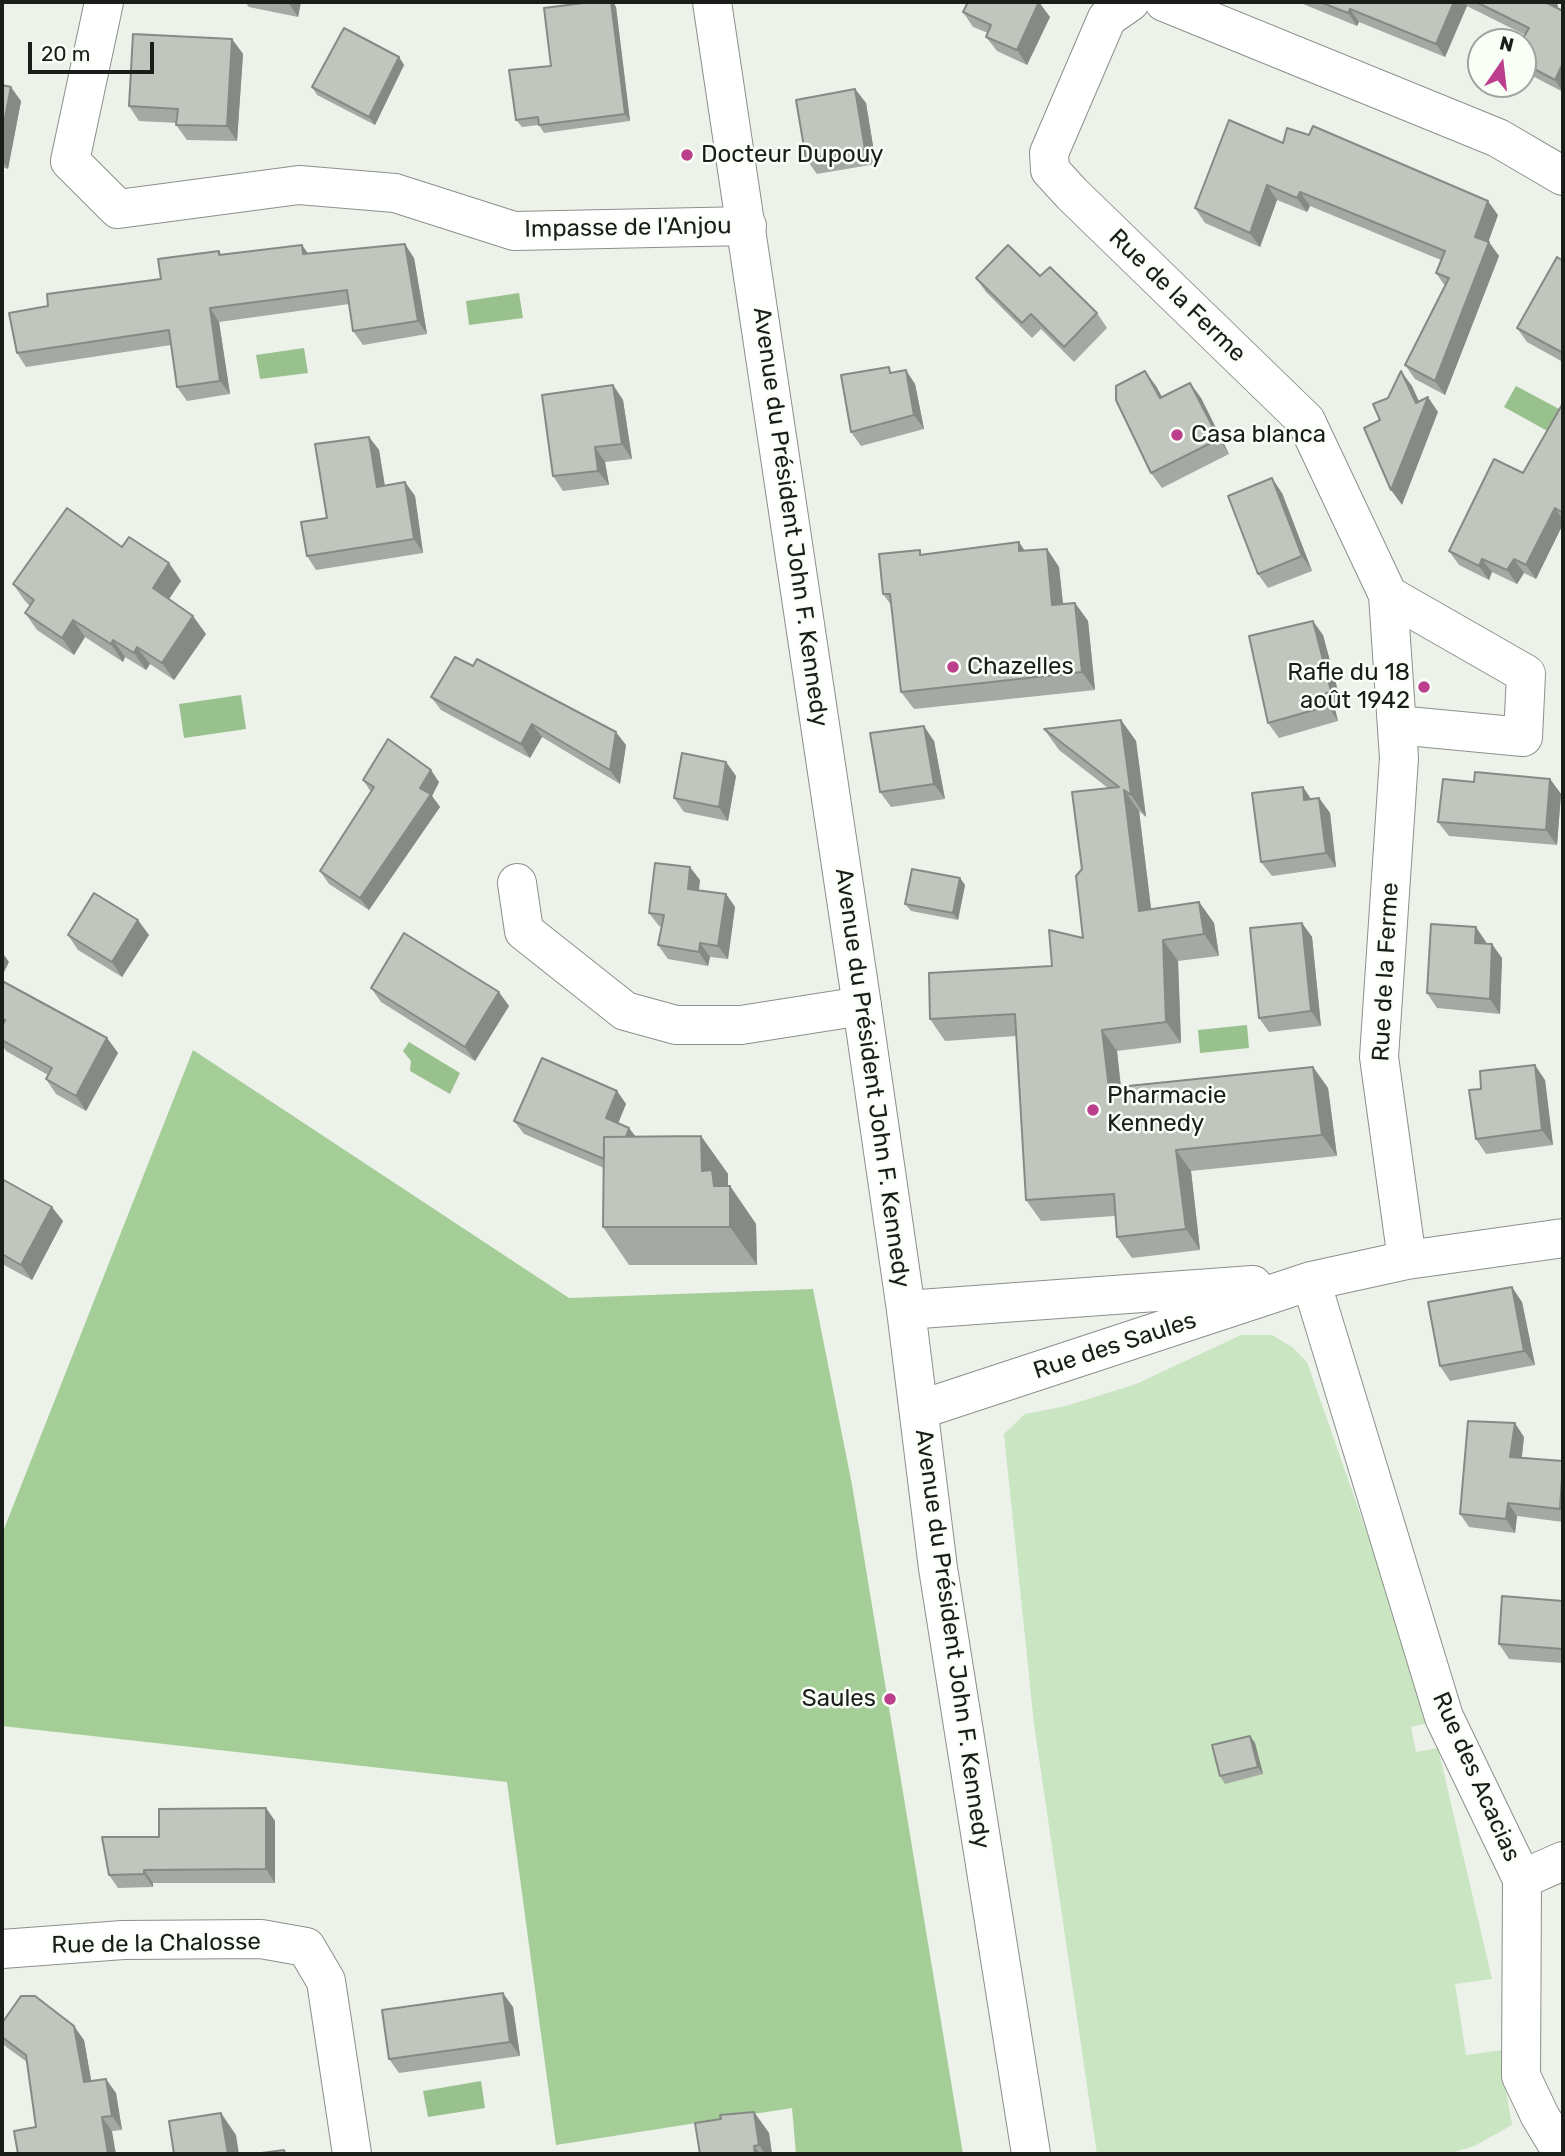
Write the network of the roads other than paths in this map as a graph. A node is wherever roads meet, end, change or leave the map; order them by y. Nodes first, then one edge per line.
1 (104, 2) edge
2 (712, 2) edge
3 (1130, 2) edge
4 (1164, 2) edge
5 (1218, 12) edge
6 (1563, 176) edge
7 (747, 226) junction
8 (1388, 595) junction
9 (1397, 725) junction
10 (517, 883) dead end
11 (862, 1006) junction
12 (1563, 1238) edge
13 (1407, 1260) junction
14 (1311, 1281) junction
15 (906, 1310) junction
16 (919, 1410) junction
17 (1563, 1861) edge
18 (1522, 1879) junction
19 (2, 1949) edge
20 (352, 2154) edge
21 (1031, 2154) edge
22 (1563, 2154) edge

1 - 7 street, Impasse de l'Anjou
2 - 7 street, Avenue du Président John F. Kennedy
3 - 8 street, Rue de la Ferme
4 - 5 street
5 - 6 street
7 - 11 street, Avenue du Président John F. Kennedy
8 - 9 street, Rue de la Ferme
8 - 9 street
9 - 13 street, Rue de la Ferme
10 - 11 street
11 - 15 street, Avenue du Président John F. Kennedy
12 - 13 street, Rue des Saules
13 - 14 street, Rue des Saules
14 - 15 street, Rue des Saules
14 - 16 street, Rue des Saules
14 - 18 street, Rue des Acacias
15 - 16 street, Avenue du Président John F. Kennedy
16 - 21 street, Avenue du Président John F. Kennedy
17 - 18 street
18 - 22 street, Rue des Acacias
19 - 20 street, Rue de la Chalosse

